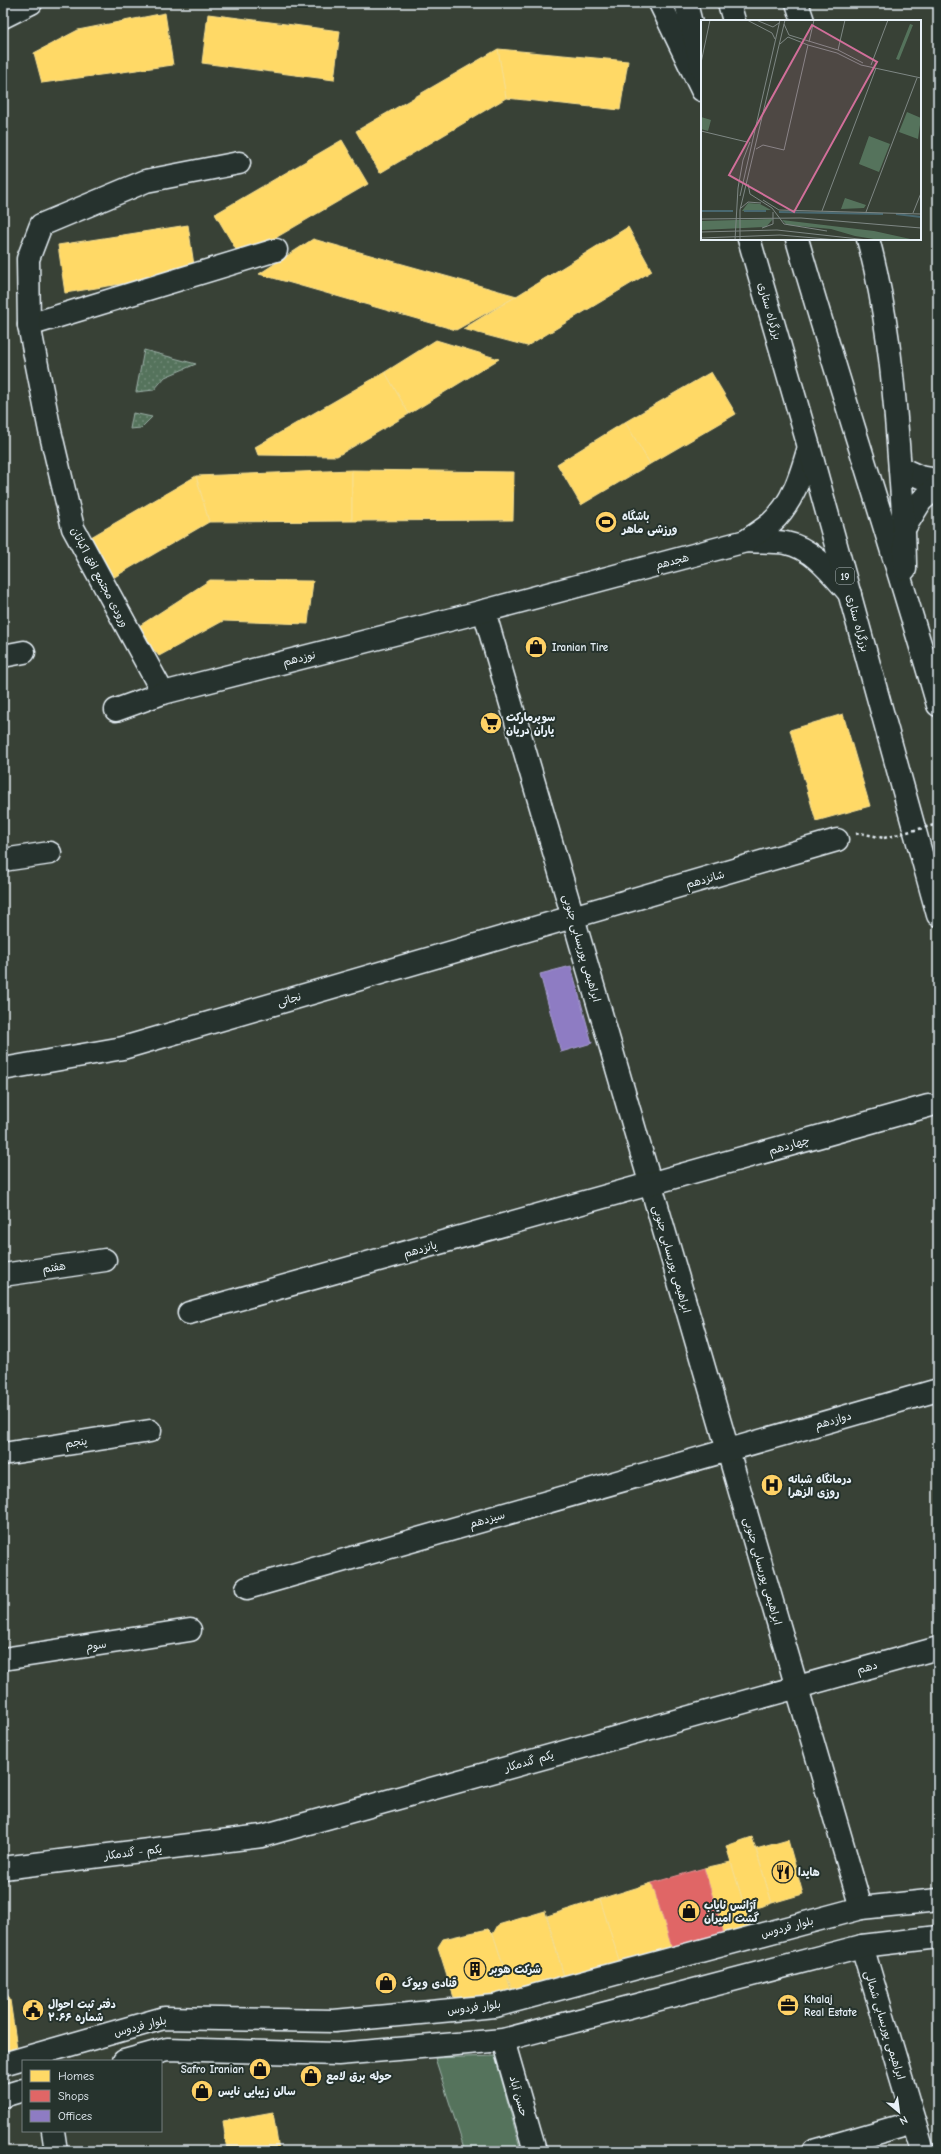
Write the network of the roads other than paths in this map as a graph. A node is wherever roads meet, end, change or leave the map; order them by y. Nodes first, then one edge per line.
1 (31, 3) edge
2 (660, 3) edge
3 (686, 3) edge
4 (730, 3) edge
5 (797, 3) edge
6 (3, 17) edge
7 (734, 20) edge
8 (803, 20) edge
9 (701, 65) edge
10 (701, 88) edge
11 (239, 163) dead end
12 (750, 240) edge
13 (796, 240) edge
14 (868, 240) edge
15 (276, 250) dead end
16 (29, 325) junction
17 (809, 447) junction
18 (900, 468) junction
19 (938, 480) edge
20 (938, 486) edge
21 (904, 527) junction
22 (746, 541) junction
23 (905, 592) junction
24 (850, 594) junction
25 (484, 611) junction
26 (163, 693) junction
27 (938, 705) edge
28 (116, 710) dead end
29 (837, 840) road end
30 (50, 853) dead end
31 (3, 860) edge
32 (938, 915) edge
33 (573, 917) junction
34 (3, 1068) edge
35 (928, 1106) dead end
36 (650, 1184) junction
37 (105, 1260) dead end
38 (3, 1275) edge
39 (189, 1313) dead end
40 (938, 1390) edge
41 (150, 1431) dead end
42 (727, 1449) junction
43 (3, 1454) edge
44 (247, 1588) dead end
45 (190, 1630) dead end
46 (938, 1648) edge
47 (3, 1659) edge
48 (797, 1687) junction
49 (262, 1836) joint
50 (3, 1868) edge
51 (938, 1900) edge
52 (861, 1908) junction
53 (938, 1937) edge
54 (862, 1946) junction
55 (503, 2040) junction
56 (128, 2060) edge
57 (3, 2064) edge
58 (22, 2090) edge
59 (3, 2096) edge
60 (914, 2122) junction
61 (53, 2132) edge
62 (56, 2151) edge
63 (535, 2151) edge
64 (813, 2151) edge
65 (923, 2151) edge

1 - 6 main road
2 - 10 main road
3 - 9 main road
4 - 7 main road
5 - 8 main road
11 - 16 main road, ورودی مجتمع افق اکباتان
12 - 17 main road, بزرگراه ستاری / 19
13 - 23 main road
14 - 18 main road
15 - 16 main road
16 - 26 main road, ورودی مجتمع افق اکباتان
17 - 22 main road, هجدهم
17 - 24 main road, بزرگراه ستاری / 19
18 - 19 main road
18 - 21 main road
20 - 21 main road
21 - 23 main road
22 - 24 main road
22 - 25 main road, هجدهم
23 - 27 main road
24 - 32 main road, بزرگراه ستاری / 19
25 - 26 main road, نوزدهم
25 - 33 main road, ابراهیمی پوربسابی جنوبی
26 - 28 main road, نوزدهم
29 - 33 main road, شانزدهم
30 - 31 main road
33 - 34 main road, نجاتی
33 - 36 main road, ابراهیمی پوربسابی جنوبی
35 - 36 main road, چهاردهم
36 - 39 main road, پانزدهم
36 - 42 main road, ابراهیمی پوربسابی جنوبی
37 - 38 main road, هفتم
40 - 42 main road, دوازدهم
41 - 43 main road, پنجم
42 - 44 main road, سیزدهم
42 - 48 main road, ابراهیمی پوربسابی جنوبی
45 - 47 main road, سوم
46 - 48 main road, دهم
48 - 49 main road, یکم گندمکار
48 - 52 main road, ابراهیمی پوربسابی جنوبی
49 - 50 main road, یکم - گندمکار
51 - 52 main road, بلوار فردوس
52 - 57 main road, بلوار فردوس
53 - 54 main road
54 - 55 main road
54 - 60 main road, ابراهیمی پوربسابی شمالی
55 - 56 main road
55 - 63 main road, حسن آباد
58 - 59 main road
60 - 64 main road
60 - 65 main road, ابراهیمی پوربسابی شمالی
61 - 62 main road

